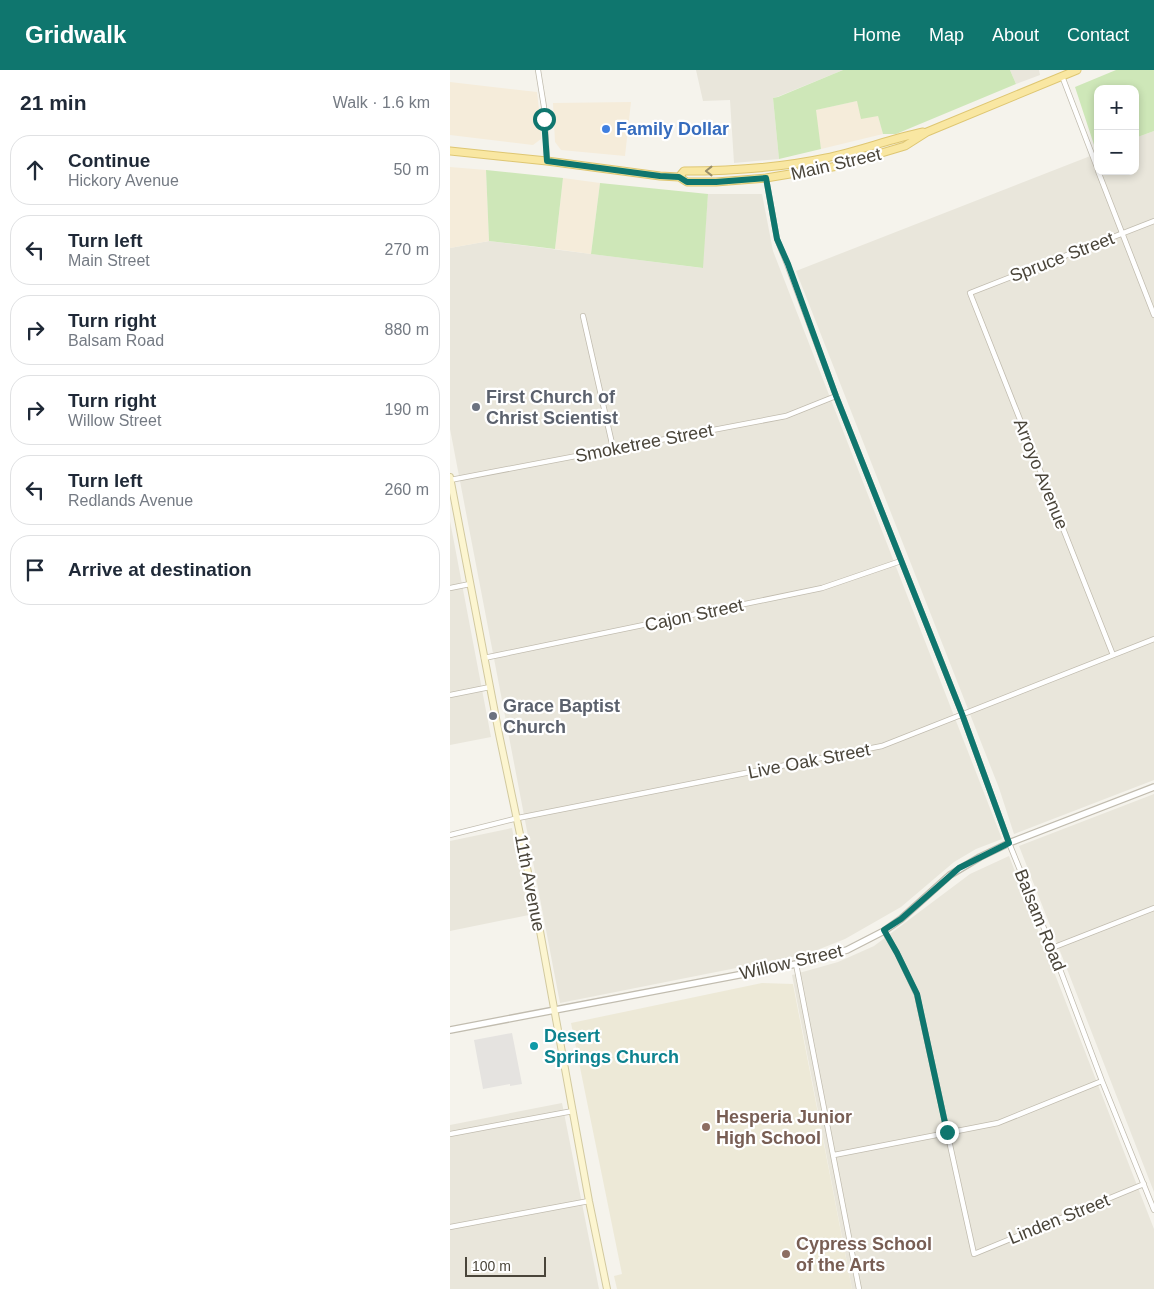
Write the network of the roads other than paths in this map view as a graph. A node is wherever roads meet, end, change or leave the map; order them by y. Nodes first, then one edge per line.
1 (538, 70) edge
2 (1077, 70) edge
3 (1062, 76) junction
4 (928, 131) junction
5 (450, 152) edge
6 (827, 158) junction
7 (1094, 160) edge
8 (547, 161) junction
9 (1100, 175) edge
10 (679, 177) junction
11 (766, 178) junction
12 (1154, 221) edge
13 (1122, 233) junction
14 (970, 293) joint
15 (1154, 315) edge
16 (584, 316) dead end
17 (836, 396) junction
18 (613, 448) junction
19 (450, 479) edge
20 (901, 561) junction
21 (470, 584) junction
22 (450, 588) edge
23 (1154, 639) edge
24 (1113, 654) junction
25 (484, 658) junction
26 (490, 687) junction
27 (450, 695) edge
28 (962, 714) junction
29 (1154, 787) edge
30 (518, 818) junction
31 (450, 835) edge
32 (1009, 843) junction
33 (1154, 909) edge
34 (884, 930) junction
35 (1052, 948) junction
36 (796, 964) junction
37 (553, 1010) junction
38 (450, 1030) edge
39 (1102, 1081) junction
40 (573, 1111) junction
41 (947, 1132) junction
42 (450, 1134) edge
43 (834, 1155) junction
44 (1144, 1184) junction
45 (589, 1201) junction
46 (1154, 1210) edge
47 (450, 1227) edge
48 (607, 1289) edge
49 (859, 1289) edge

1 - 8 street
2 - 3 main road, Main Street
3 - 4 main road, Main Street
3 - 7 street
4 - 6 main road, Main Street
4 - 11 main road, Main Street
5 - 8 main road, Main Street
6 -> 10 main road, Main Street
6 - 11 main road
8 - 10 main road, Main Street
9 - 13 street
10 - 11 main road, Main Street
11 - 17 street, Balsam Road
12 - 13 street, Spruce Street
13 - 14 street, Spruce Street
13 - 15 street
14 - 24 street, Arroyo Avenue
16 - 18 street
17 - 18 street, Smoketree Street
17 - 20 street, Balsam Road
18 - 19 street, Smoketree Street
19 - 21 main road, 11th Avenue
20 - 25 street, Cajon Street
20 - 28 street, Balsam Road
21 - 22 street
21 - 25 main road, 11th Avenue
23 - 24 street, Live Oak Street
24 - 28 street, Live Oak Street
25 - 26 main road, 11th Avenue
26 - 27 street
26 - 30 main road, 11th Avenue
28 - 30 street, Live Oak Street
28 - 32 street, Balsam Road
29 - 32 street, Willow Street
30 - 31 street, Live Oak Street
30 - 37 main road, 11th Avenue
32 - 34 street, Willow Street
32 - 35 street, Balsam Road
33 - 35 street
34 - 36 street, Willow Street
34 - 41 street
35 - 39 street, Balsam Road
36 - 37 street, Willow Street
36 - 43 street
37 - 38 street, Willow Street
37 - 40 main road, 11th Avenue
39 - 41 street
39 - 44 street, Balsam Road
40 - 42 street
40 - 45 main road, 11th Avenue
41 - 43 street
41 - 44 street, Linden Street
43 - 49 street
44 - 46 street, Balsam Road
45 - 47 street
45 - 48 main road, 11th Avenue

